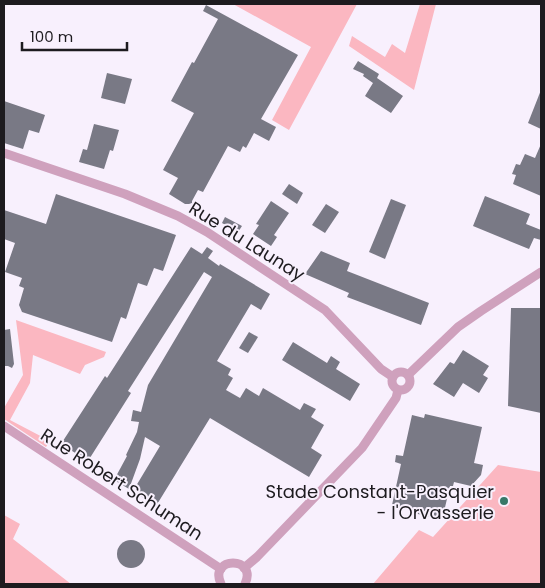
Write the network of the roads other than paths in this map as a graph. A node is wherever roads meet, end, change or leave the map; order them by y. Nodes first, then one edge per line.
1 (4, 153) edge
2 (541, 272) edge
3 (408, 375) junction
4 (393, 377) junction
5 (398, 390) junction
6 (4, 426) edge
7 (221, 568) junction
8 (244, 568) junction
9 (221, 584) edge
10 (246, 584) edge

1 - 4 street, Rue du Launay
2 - 3 street
3 - 4 street
3 - 5 street
4 - 5 street
5 - 8 street
6 - 7 street, Rue Robert Schuman
7 - 8 street
7 - 9 street
8 - 10 street

